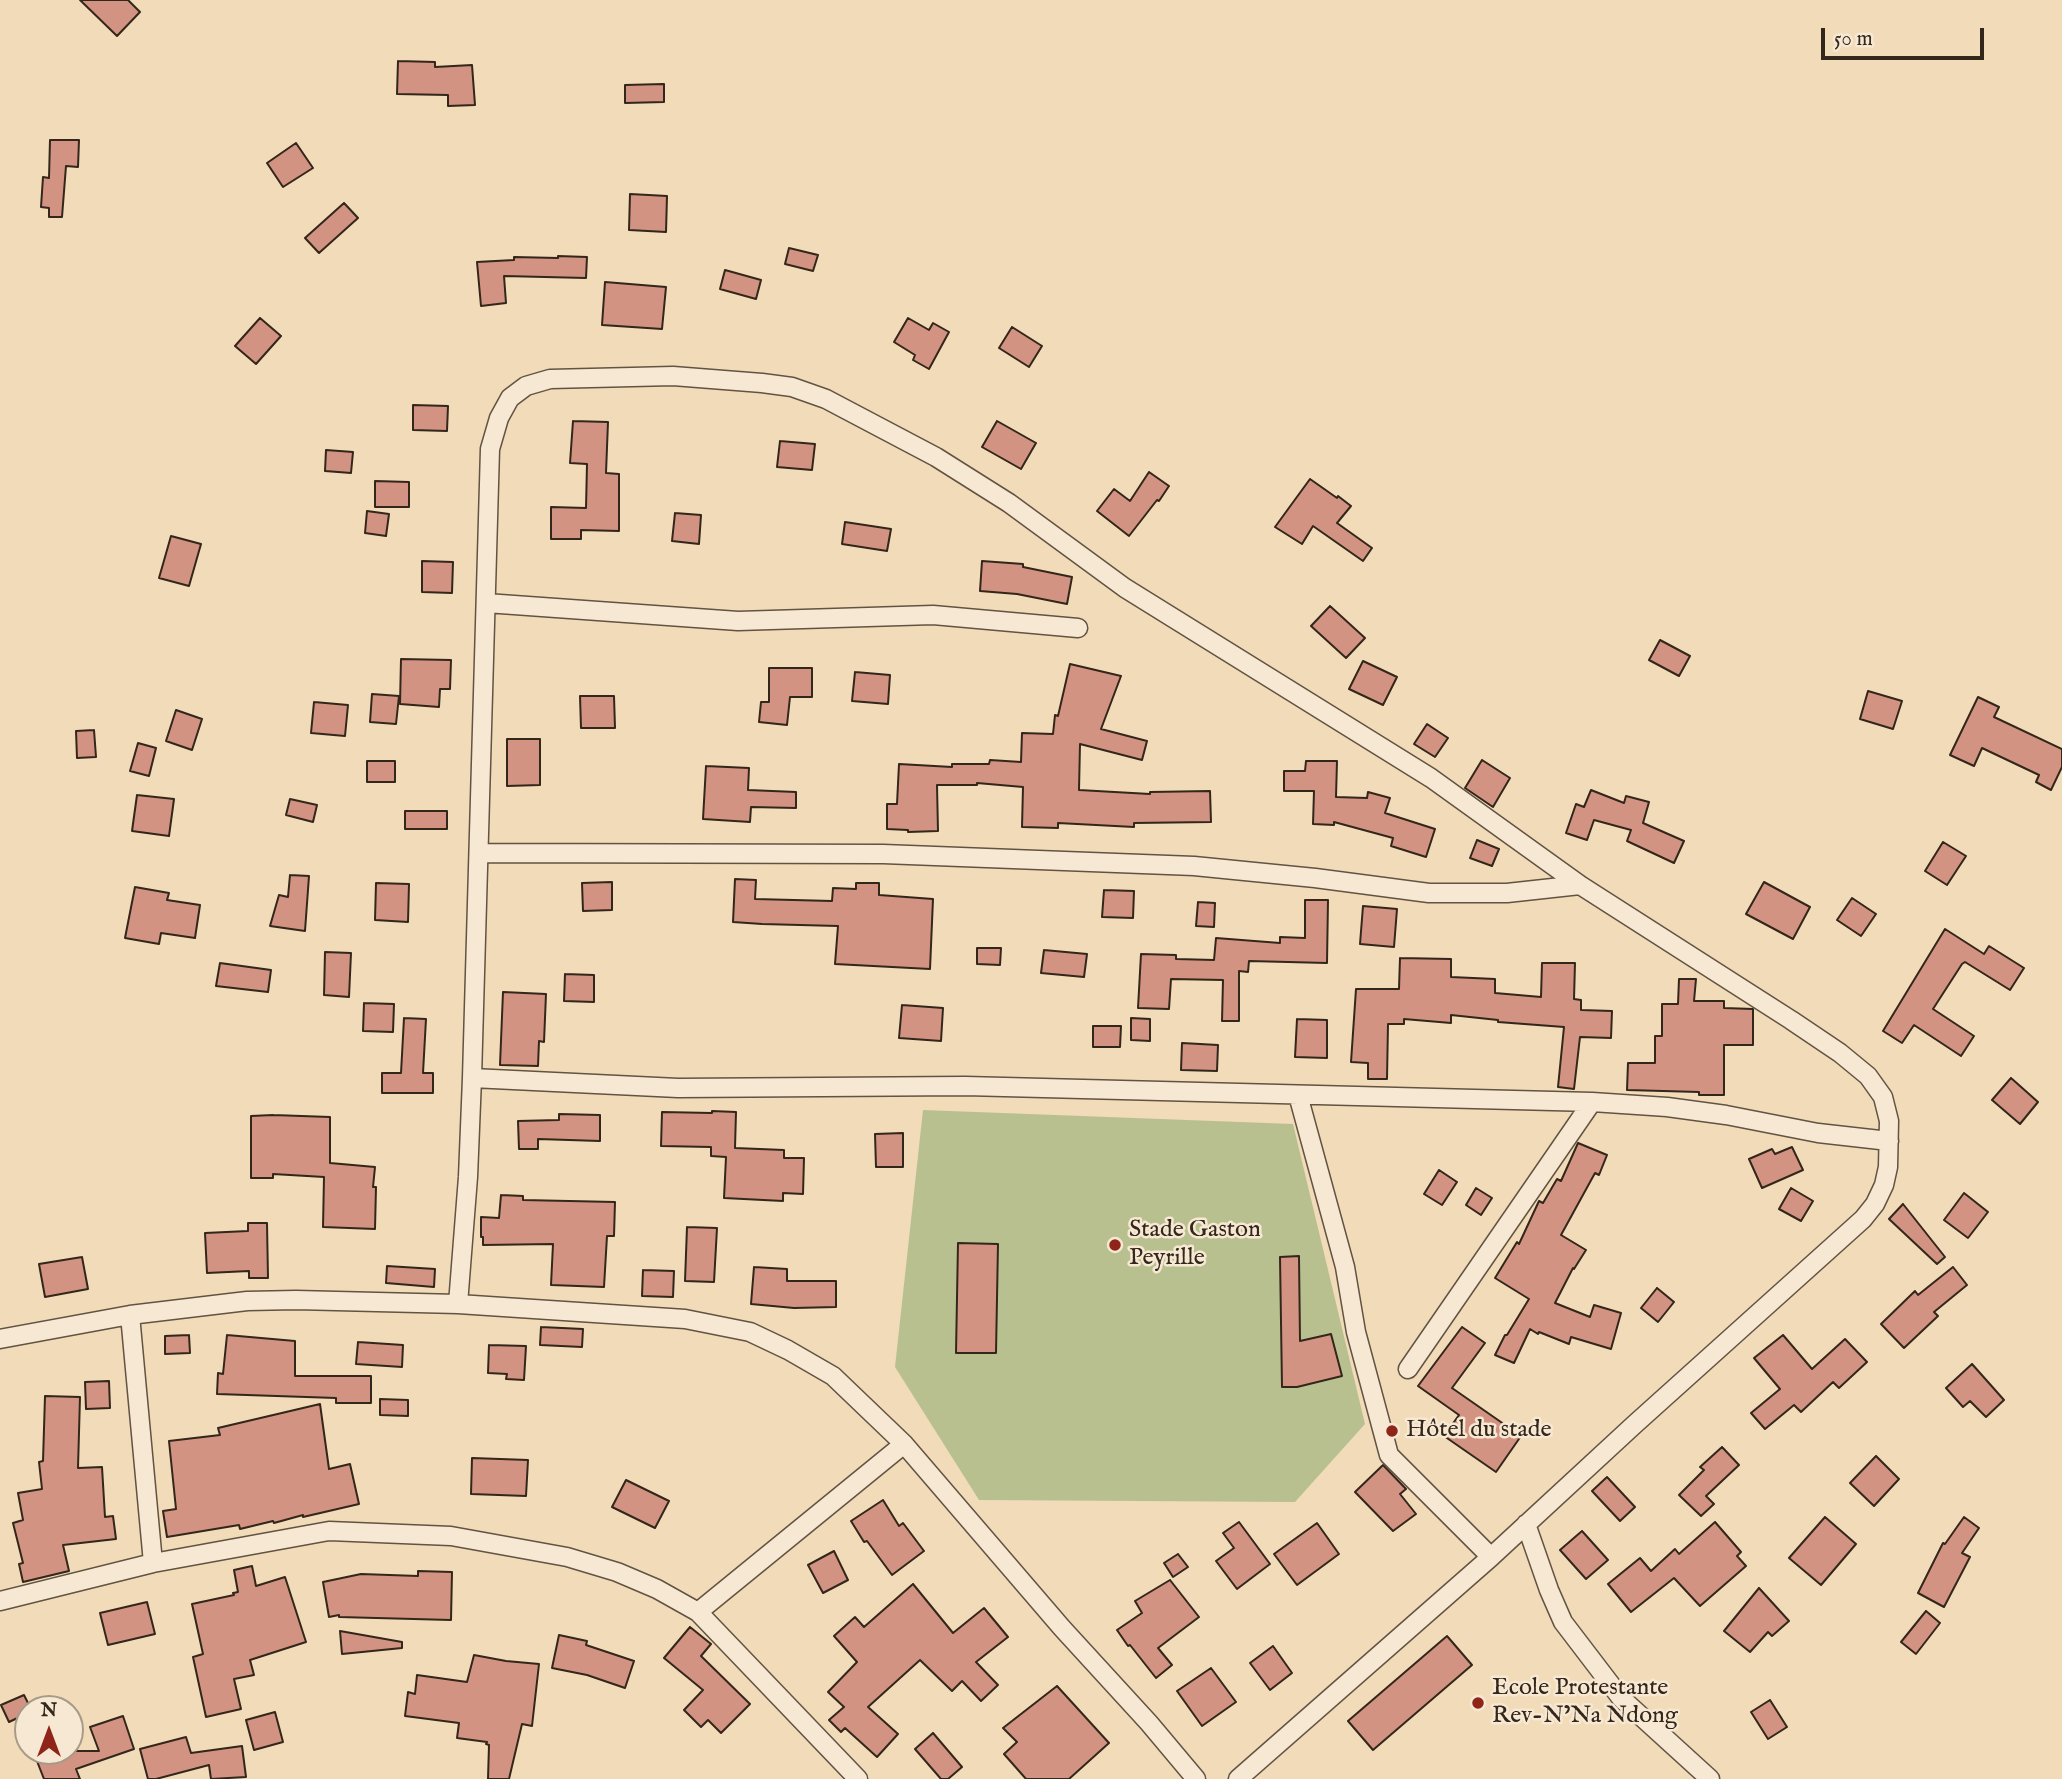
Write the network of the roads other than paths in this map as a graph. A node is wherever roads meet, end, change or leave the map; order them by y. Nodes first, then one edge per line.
1 (486, 603) junction
2 (1078, 628) dead end
3 (479, 853) junction
4 (1580, 885) junction
5 (472, 1078) junction
6 (1298, 1095) junction
7 (1592, 1102) junction
8 (1889, 1141) junction
9 (457, 1304) junction
10 (130, 1315) junction
11 (0, 1339) edge
12 (1408, 1369) dead end
13 (904, 1444) junction
14 (1526, 1524) junction
15 (1491, 1556) junction
16 (153, 1563) junction
17 (0, 1601) edge
18 (698, 1612) junction
19 (858, 1779) edge
20 (1196, 1779) edge
21 (1238, 1779) edge
22 (1710, 1779) edge

1 - 2 street
1 - 3 street
1 - 4 street
3 - 4 street
3 - 5 street
4 - 8 street
5 - 6 street
5 - 9 street
6 - 7 street
6 - 15 street
7 - 8 street
7 - 12 street
8 - 14 street
9 - 10 street
9 - 13 street
10 - 11 street
10 - 16 street
13 - 18 street
13 - 20 street
14 - 15 street
14 - 22 street
15 - 21 street
16 - 17 street
16 - 18 street
18 - 19 street

